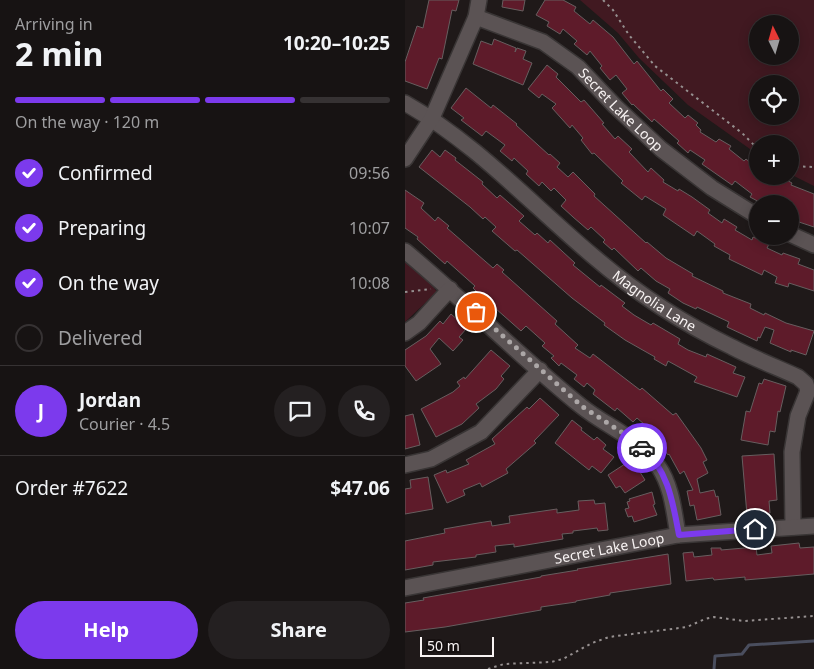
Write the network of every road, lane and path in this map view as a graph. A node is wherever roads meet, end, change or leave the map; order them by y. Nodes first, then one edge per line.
1 (479, 0) edge
2 (603, 0) edge
3 (476, 17) junction
4 (405, 103) edge
5 (432, 118) junction
6 (749, 140) edge
7 (405, 159) edge
8 (799, 166) edge
9 (814, 167) edge
10 (749, 211) edge
11 (799, 238) edge
12 (814, 245) edge
13 (405, 251) edge
14 (450, 289) junction
15 (405, 292) edge
16 (405, 334) edge
17 (540, 370) junction
18 (405, 465) edge
19 (814, 526) edge
20 (793, 527) junction
21 (679, 535) junction
22 (405, 588) edge
23 (814, 616) edge
24 (488, 669) edge

1 - 3 street
2 - 6 path
3 - 5 street
3 - 10 street, Secret Lake Loop
4 - 5 street, Magnolia Lane
5 - 7 street
5 - 20 street, Magnolia Lane
8 - 9 path
11 - 12 street
13 - 14 street
14 - 15 path
14 - 16 street
14 - 17 street
17 - 18 street
17 - 21 street
19 - 20 street, Secret Lake Loop
20 - 21 street, Secret Lake Loop
21 - 22 street, Secret Lake Loop
23 - 24 path

